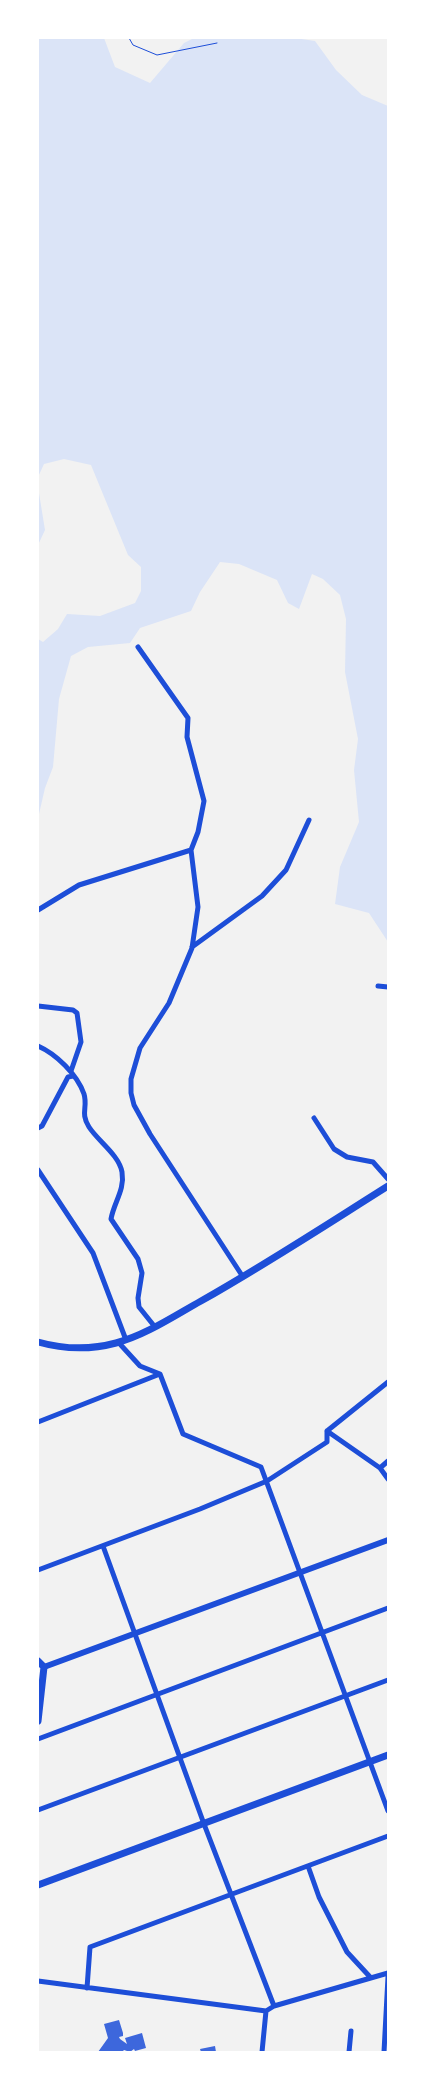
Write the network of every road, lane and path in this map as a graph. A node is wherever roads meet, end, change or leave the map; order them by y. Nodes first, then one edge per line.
1 (129, 38) edge
2 (217, 43) dead end
3 (138, 647) dead end
4 (309, 820) dead end
5 (191, 850) junction
6 (38, 910) edge
7 (192, 948) junction
8 (378, 986) dead end
9 (388, 987) edge
10 (38, 1006) edge
11 (38, 1046) edge
12 (72, 1074) junction
13 (314, 1118) dead end
14 (38, 1128) edge
15 (38, 1170) edge
16 (388, 1179) edge
17 (388, 1186) edge
18 (242, 1277) junction
19 (156, 1327) junction
20 (126, 1340) junction
21 (38, 1342) edge
22 (118, 1343) junction
23 (160, 1374) junction
24 (388, 1382) edge
25 (38, 1422) edge
26 (328, 1431) junction
27 (388, 1461) edge
28 (380, 1468) junction
29 (388, 1479) edge
30 (267, 1481) junction
31 (388, 1540) edge
32 (103, 1546) junction
33 (38, 1570) edge
34 (298, 1573) junction
35 (388, 1608) edge
36 (136, 1633) junction
37 (321, 1634) junction
38 (38, 1661) edge
39 (44, 1667) junction
40 (388, 1680) edge
41 (157, 1694) junction
42 (344, 1696) junction
43 (38, 1721) edge
44 (38, 1739) edge
45 (388, 1755) edge
46 (180, 1756) junction
47 (369, 1762) junction
48 (38, 1810) edge
49 (388, 1810) edge
50 (204, 1824) junction
51 (388, 1836) edge
52 (308, 1866) junction
53 (39, 1883) edge
54 (231, 1893) junction
55 (388, 1973) edge
56 (388, 1977) edge
57 (371, 1978) junction
58 (38, 1981) edge
59 (87, 1988) junction
60 (274, 2006) junction
61 (266, 2011) junction
62 (351, 2031) dead end
63 (262, 2052) edge
64 (349, 2052) edge
65 (384, 2052) edge

1 - 2 path
3 - 5 street
4 - 7 street
5 - 6 street
5 - 7 street
7 - 18 street
8 - 9 street
10 - 12 street
11 - 12 street
12 - 14 street
12 - 19 street
13 - 16 street
15 - 20 street
17 - 18 main road
18 - 19 main road
19 - 20 main road
20 - 22 main road
21 - 22 main road
22 - 23 street
23 - 25 street
23 - 30 street
24 - 26 street
26 - 28 street
26 - 30 street
27 - 28 street
28 - 29 street
30 - 32 street
30 - 34 street
31 - 34 street
32 - 33 street
32 - 36 street
34 - 36 street
34 - 37 street
35 - 37 street
36 - 39 street
36 - 41 street
37 - 41 street
37 - 42 street
38 - 39 main road
39 - 43 main road
40 - 42 street
41 - 44 street
41 - 46 street
42 - 46 street
42 - 47 street
45 - 47 main road
46 - 48 street
46 - 50 street
47 - 49 street
47 - 50 main road
50 - 53 main road
50 - 54 street
51 - 52 street
52 - 54 street
52 - 57 street
54 - 59 street
54 - 60 street
55 - 57 street
56 - 65 street
57 - 60 street
58 - 59 street
59 - 61 street
60 - 61 street
61 - 63 street
62 - 64 street

